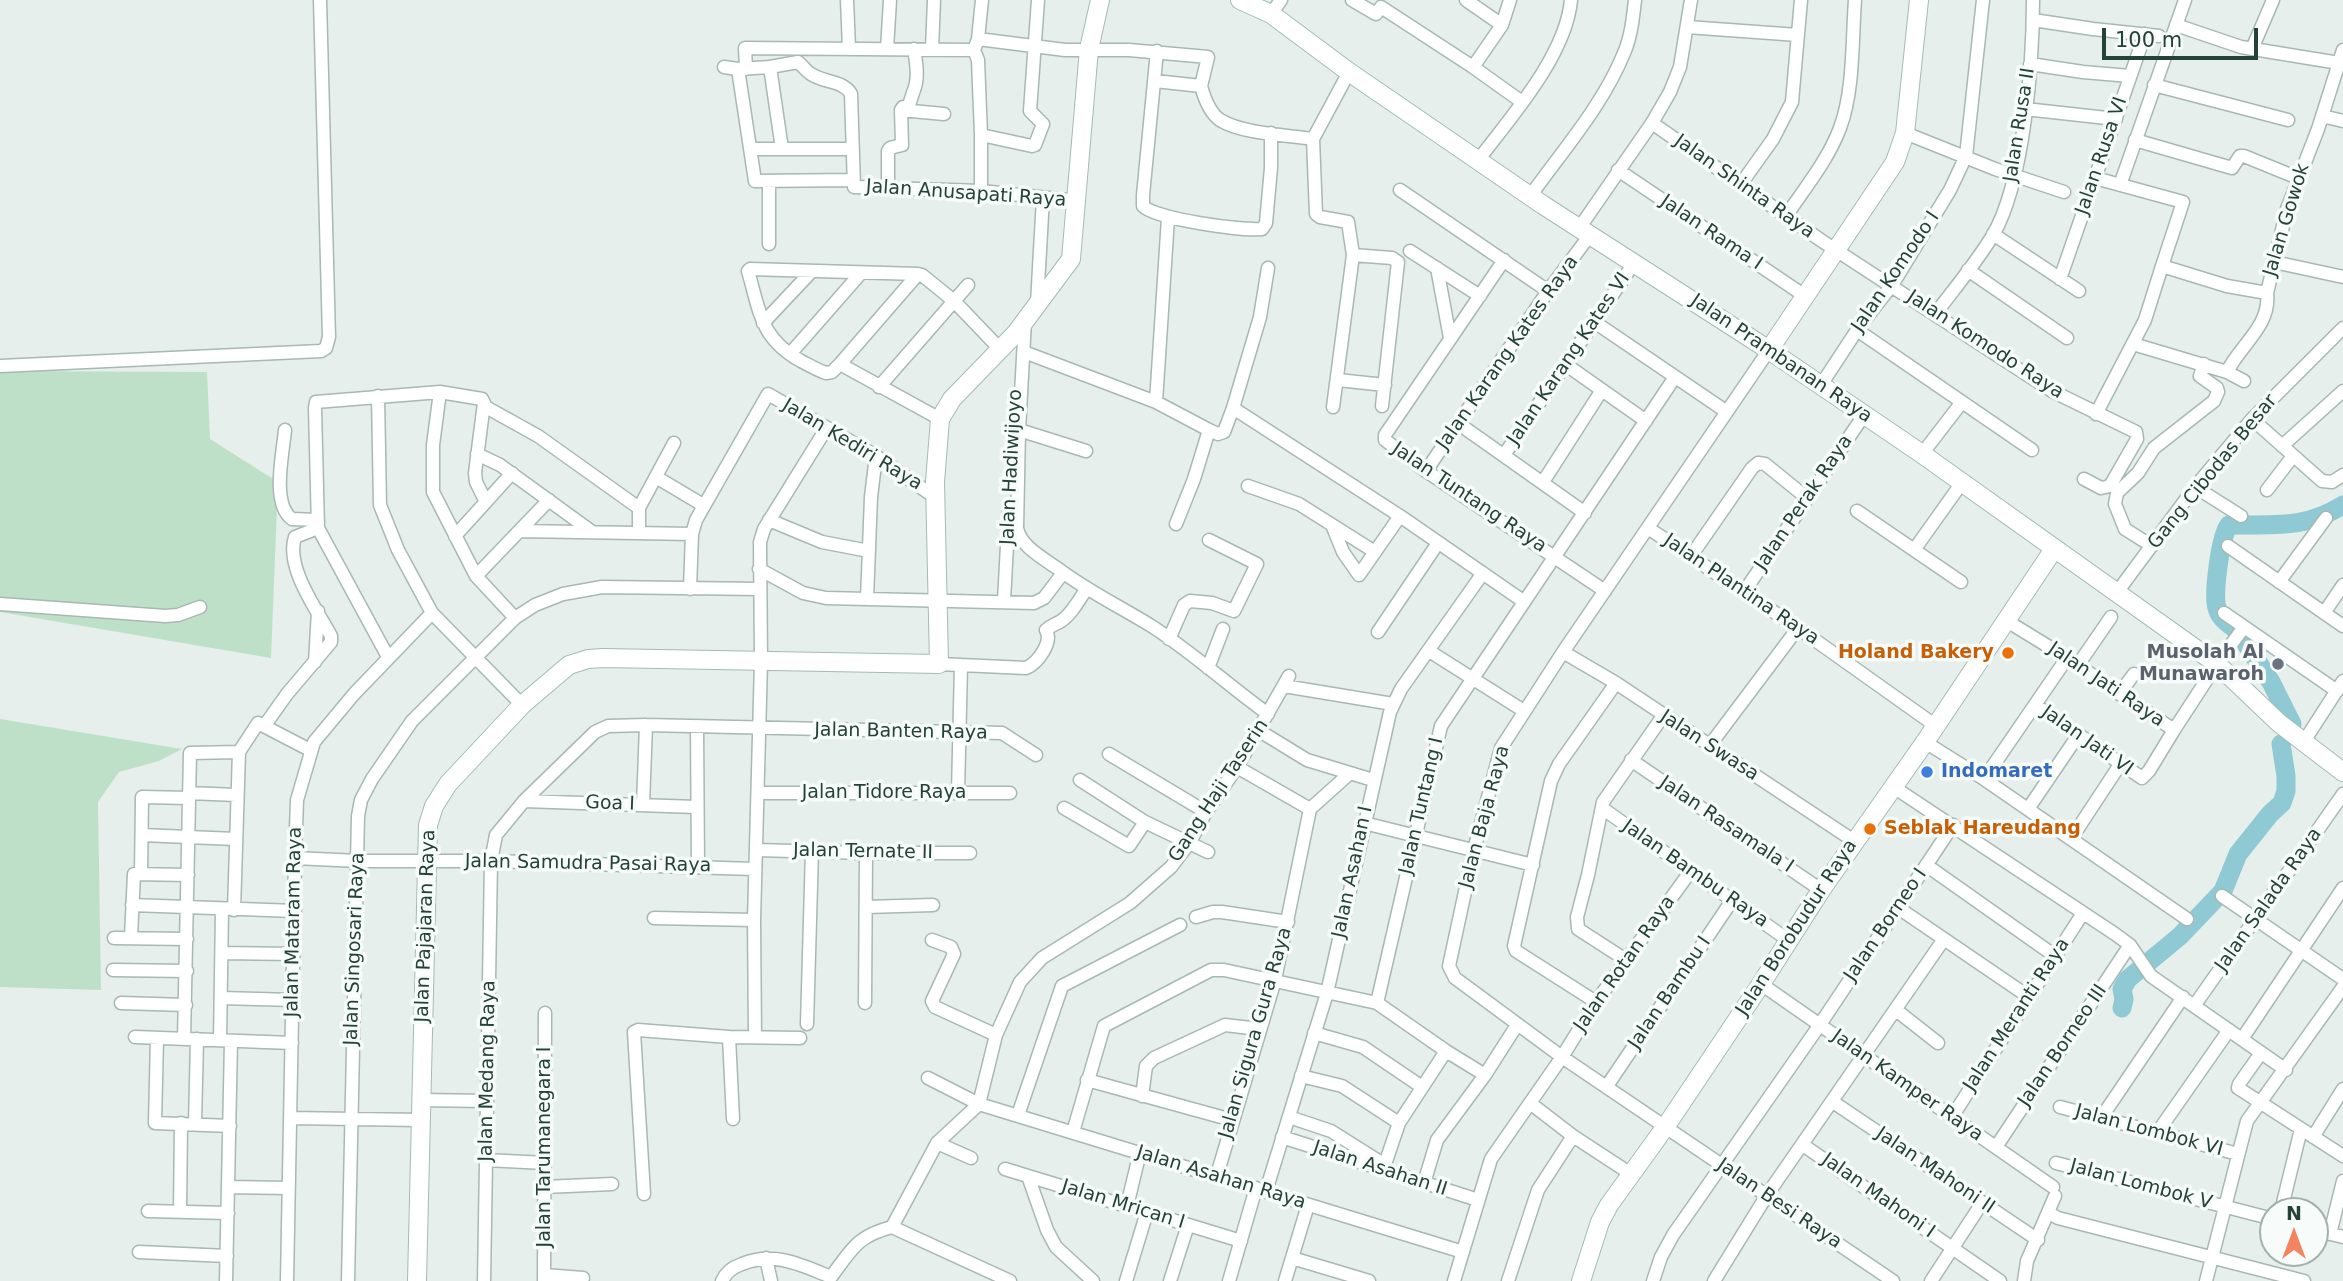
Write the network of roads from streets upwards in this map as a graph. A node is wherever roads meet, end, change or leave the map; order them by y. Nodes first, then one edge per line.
1 (320, 0) edge
2 (847, 0) edge
3 (890, 0) edge
4 (934, 0) edge
5 (982, 0) edge
6 (1038, 0) edge
7 (1100, 0) edge
8 (1240, 0) edge
9 (1352, 0) edge
10 (1466, 0) edge
11 (1510, 0) edge
12 (1571, 0) edge
13 (1635, 0) edge
14 (1691, 0) edge
15 (1801, 0) edge
16 (1855, 0) edge
17 (1919, 0) edge
18 (1983, 0) edge
19 (2033, 0) edge
20 (2185, 0) edge
21 (2273, 0) edge
22 (1382, 4) edge
23 (1276, 7) edge
24 (2033, 20) junction
25 (1502, 25) junction
26 (2176, 25) junction
27 (1687, 27) junction
28 (2145, 34) junction
29 (1798, 35) junction
30 (2158, 36) dead end
31 (976, 44) junction
32 (1034, 46) junction
33 (849, 48) junction
34 (887, 49) junction
35 (914, 49) junction
36 (932, 49) junction
37 (1088, 49) junction
38 (2252, 49) junction
39 (2343, 50) edge
40 (1157, 51) junction
41 (2339, 63) junction
42 (2030, 64) junction
43 (724, 67) dead end
44 (770, 67) junction
45 (1473, 67) junction
46 (742, 69) junction
47 (1349, 72) junction
48 (2130, 76) junction
49 (1155, 81) junction
50 (1201, 86) junction
51 (2154, 86) junction
52 (1522, 102) junction
53 (2025, 109) junction
54 (901, 110) junction
55 (944, 114) dead end
56 (2322, 117) junction
57 (2116, 119) junction
58 (2288, 120) dead end
59 (2343, 121) edge
60 (1651, 123) junction
61 (1271, 133) junction
62 (1905, 133) junction
63 (981, 135) junction
64 (1313, 139) junction
65 (2135, 140) junction
66 (750, 149) junction
67 (782, 149) junction
68 (853, 149) junction
69 (1966, 156) junction
70 (1479, 159) junction
71 (1618, 170) junction
72 (2016, 174) junction
73 (2095, 178) junction
74 (2298, 178) junction
75 (769, 181) junction
76 (853, 183) junction
77 (1741, 184) junction
78 (2120, 185) junction
79 (888, 187) junction
80 (1400, 190) dead end
81 (981, 191) junction
82 (2064, 192) dead end
83 (1531, 195) junction
84 (1043, 198) junction
85 (1078, 201) junction
86 (1786, 216) junction
87 (1168, 218) junction
88 (1585, 231) junction
89 (1993, 234) junction
90 (769, 244) dead end
91 (1836, 250) junction
92 (1410, 251) dead end
93 (1353, 255) junction
94 (1504, 260) junction
95 (2274, 262) junction
96 (1634, 263) junction
97 (2162, 266) junction
98 (1268, 268) dead end
99 (1437, 268) junction
100 (1968, 270) junction
101 (811, 272) junction
102 (861, 273) junction
103 (918, 274) junction
104 (2343, 277) edge
105 (2060, 279) junction
106 (968, 285) dead end
107 (1892, 285) junction
108 (1549, 290) junction
109 (2079, 291) dead end
110 (2267, 293) junction
111 (1480, 296) junction
112 (1805, 296) junction
113 (954, 301) junction
114 (1936, 313) junction
115 (1026, 320) junction
116 (1594, 321) junction
117 (763, 323) junction
118 (2343, 328) edge
119 (1857, 330) junction
120 (1450, 338) junction
121 (2067, 338) dead end
122 (2133, 344) junction
123 (999, 348) junction
124 (1769, 350) junction
125 (1024, 352) junction
126 (790, 354) junction
127 (840, 364) junction
128 (1565, 364) junction
129 (2204, 365) junction
130 (0, 366) edge
131 (2227, 372) junction
132 (1675, 377) junction
133 (1338, 380) junction
134 (2244, 382) dead end
135 (1385, 385) junction
136 (1821, 385) junction
137 (879, 387) junction
138 (1602, 390) junction
139 (2343, 391) edge
140 (440, 392) junction
141 (378, 396) junction
142 (1156, 402) junction
143 (1962, 402) junction
144 (484, 406) junction
145 (1382, 406) dead end
146 (1333, 407) dead end
147 (1233, 408) junction
148 (1727, 412) junction
149 (2096, 414) junction
150 (1864, 415) junction
151 (940, 419) junction
152 (2252, 419) junction
153 (1646, 421) junction
154 (1459, 424) junction
155 (826, 429) junction
156 (285, 430) dead end
157 (1019, 430) junction
158 (1209, 430) junction
159 (674, 443) dead end
160 (2282, 446) junction
161 (2032, 450) dead end
162 (1086, 451) dead end
163 (477, 454) junction
164 (1922, 454) junction
165 (1504, 455) junction
166 (876, 456) junction
167 (2293, 456) junction
168 (1426, 471) junction
169 (512, 473) junction
170 (2343, 475) edge
171 (656, 477) junction
172 (2084, 479) dead end
173 (1543, 482) junction
174 (1961, 484) junction
175 (1248, 486) dead end
176 (2195, 487) junction
177 (934, 490) junction
178 (2267, 490) dead end
179 (1807, 498) junction
180 (549, 500) junction
181 (486, 502) junction
182 (703, 505) junction
183 (639, 508) junction
184 (1857, 511) dead end
185 (1584, 513) junction
186 (1400, 516) junction
187 (2241, 516) dead end
188 (2326, 518) dead end
189 (769, 520) junction
190 (318, 524) junction
191 (1176, 524) dead end
192 (1332, 525) junction
193 (1648, 527) junction
194 (521, 531) junction
195 (591, 531) junction
196 (639, 532) junction
197 (692, 534) junction
198 (455, 536) junction
199 (1209, 540) dead end
200 (1438, 543) junction
201 (2152, 546) junction
202 (2228, 546) dead end
203 (2054, 549) junction
204 (1914, 550) junction
205 (869, 551) junction
206 (1375, 552) junction
207 (1554, 556) junction
208 (1691, 556) junction
209 (759, 569) junction
210 (1063, 573) junction
211 (1483, 573) junction
212 (476, 576) junction
213 (1961, 582) dead end
214 (2280, 582) junction
215 (2343, 585) edge
216 (1087, 588) junction
217 (690, 589) junction
218 (760, 589) junction
219 (1605, 591) junction
220 (2118, 591) junction
221 (1744, 592) junction
222 (867, 600) junction
223 (933, 601) junction
224 (1004, 601) junction
225 (1523, 601) junction
226 (0, 604) edge
227 (200, 607) dead end
228 (432, 612) junction
229 (2324, 612) junction
230 (2224, 613) dead end
231 (2112, 617) dead end
232 (515, 618) junction
233 (2007, 621) junction
234 (2343, 626) edge
235 (2244, 627) junction
236 (1798, 628) junction
237 (1223, 629) dead end
238 (1378, 632) dead end
239 (1169, 639) junction
240 (1429, 651) junction
241 (1563, 652) junction
242 (387, 657) junction
243 (475, 658) junction
244 (761, 662) junction
245 (2072, 662) junction
246 (933, 664) junction
247 (2217, 664) junction
248 (961, 665) junction
249 (1208, 667) junction
250 (2134, 674) dead end
251 (1472, 680) junction
252 (1616, 683) junction
253 (2340, 686) edge
254 (2119, 694) junction
255 (1393, 704) junction
256 (523, 705) junction
257 (2035, 705) junction
258 (1524, 711) junction
259 (1268, 714) junction
260 (1662, 716) junction
261 (265, 725) junction
262 (646, 725) junction
263 (1936, 726) junction
264 (697, 727) junction
265 (760, 729) junction
266 (1258, 730) junction
267 (2174, 730) junction
268 (960, 733) junction
269 (2079, 734) junction
270 (2300, 740) junction
271 (1925, 742) junction
272 (1710, 745) junction
273 (310, 750) junction
274 (239, 752) junction
275 (1109, 754) dead end
276 (1036, 755) dead end
277 (1631, 760) junction
278 (2121, 763) junction
279 (1237, 767) junction
280 (2343, 772) edge
281 (1349, 774) junction
282 (1984, 779) junction
283 (1080, 780) dead end
284 (1373, 780) junction
285 (1892, 786) junction
286 (758, 793) junction
287 (958, 793) junction
288 (1010, 793) dead end
289 (2343, 794) edge
290 (236, 795) junction
291 (189, 796) junction
292 (523, 801) junction
293 (643, 805) junction
294 (696, 807) junction
295 (1064, 808) dead end
296 (1602, 808) junction
297 (1310, 809) junction
298 (2028, 809) junction
299 (1206, 812) junction
300 (1144, 822) junction
301 (1364, 823) junction
302 (1953, 825) junction
303 (142, 835) junction
304 (188, 836) junction
305 (1415, 836) junction
306 (235, 839) junction
307 (2071, 839) junction
308 (1854, 841) junction
309 (1190, 842) junction
310 (757, 850) junction
311 (1474, 850) junction
312 (812, 851) junction
313 (1208, 852) dead end
314 (866, 853) junction
315 (970, 853) dead end
316 (295, 858) junction
317 (427, 860) junction
318 (358, 861) junction
319 (491, 861) junction
320 (1533, 865) junction
321 (1926, 865) junction
322 (698, 866) junction
323 (755, 869) junction
324 (1690, 872) junction
325 (141, 874) junction
326 (188, 875) junction
327 (2343, 888) edge
328 (1821, 890) junction
329 (2222, 896) dead end
330 (1733, 899) junction
331 (132, 905) junction
332 (933, 905) dead end
333 (186, 907) junction
334 (866, 907) junction
335 (1897, 907) junction
336 (228, 910) junction
337 (295, 911) junction
338 (2083, 913) junction
339 (1196, 917) dead end
340 (654, 918) dead end
341 (2256, 918) junction
342 (2187, 919) dead end
343 (754, 920) junction
344 (1288, 922) junction
345 (1180, 925) dead end
346 (131, 937) junction
347 (114, 938) dead end
348 (187, 939) junction
349 (1944, 939) junction
350 (932, 940) dead end
351 (1788, 940) junction
352 (2133, 949) junction
353 (2302, 950) junction
354 (222, 953) junction
355 (294, 954) junction
356 (2055, 956) junction
357 (1626, 960) junction
358 (113, 970) dead end
359 (187, 971) junction
360 (2343, 979) edge
361 (1275, 980) junction
362 (1761, 984) junction
363 (2343, 987) edge
364 (1327, 993) junction
365 (2029, 997) junction
366 (2183, 997) junction
367 (220, 999) junction
368 (293, 1000) junction
369 (1596, 1002) junction
370 (121, 1003) dead end
371 (864, 1003) dead end
372 (1377, 1003) junction
373 (186, 1005) junction
374 (2194, 1006) junction
375 (1896, 1010) junction
376 (545, 1013) dead end
377 (807, 1024) dead end
378 (1517, 1025) junction
379 (1819, 1026) junction
380 (1259, 1030) junction
381 (2229, 1030) junction
382 (1314, 1032) junction
383 (996, 1035) junction
384 (135, 1037) dead end
385 (729, 1037) junction
386 (755, 1037) junction
387 (157, 1038) junction
388 (800, 1038) dead end
389 (190, 1039) junction
390 (2242, 1039) junction
391 (225, 1040) junction
392 (292, 1042) junction
393 (1938, 1043) dead end
394 (1446, 1051) junction
395 (2261, 1053) junction
396 (1864, 1056) junction
397 (1562, 1057) junction
398 (2286, 1070) junction
399 (1485, 1074) junction
400 (1301, 1076) junction
401 (928, 1078) dead end
402 (1087, 1080) junction
403 (1607, 1086) junction
404 (1422, 1087) junction
405 (2343, 1089) edge
406 (1142, 1096) junction
407 (420, 1100) junction
408 (487, 1101) junction
409 (1833, 1102) junction
410 (1530, 1103) junction
411 (2262, 1103) junction
412 (979, 1104) junction
413 (2060, 1107) dead end
414 (1018, 1115) junction
415 (1289, 1117) junction
416 (1952, 1117) junction
417 (290, 1118) junction
418 (350, 1118) junction
419 (2101, 1118) junction
420 (733, 1119) dead end
421 (420, 1120) junction
422 (1232, 1120) junction
423 (1399, 1123) junction
424 (188, 1124) junction
425 (230, 1126) junction
426 (1665, 1126) junction
427 (1073, 1132) junction
428 (2157, 1133) junction
429 (2307, 1133) junction
430 (1573, 1136) junction
431 (1282, 1138) junction
432 (1343, 1139) junction
433 (937, 1143) junction
434 (1803, 1145) junction
435 (1996, 1147) junction
436 (1140, 1152) junction
437 (2238, 1154) junction
438 (1336, 1155) junction
439 (2343, 1156) edge
440 (971, 1158) dead end
441 (486, 1160) junction
442 (545, 1163) junction
443 (2056, 1163) dead end
444 (1722, 1165) junction
445 (1384, 1168) junction
446 (1006, 1169) dead end
447 (1631, 1174) junction
448 (1217, 1175) junction
449 (1028, 1176) junction
450 (2343, 1181) edge
451 (1424, 1182) junction
452 (612, 1184) dead end
453 (544, 1186) junction
454 (229, 1187) junction
455 (288, 1188) junction
456 (1261, 1190) junction
457 (644, 1194) dead end
458 (1767, 1195) junction
459 (2286, 1197) edge
460 (1478, 1200) junction
461 (1982, 1203) junction
462 (1308, 1205) junction
463 (1127, 1206) junction
464 (2225, 1206) junction
465 (148, 1211) dead end
466 (180, 1212) junction
467 (1147, 1212) junction
468 (228, 1213) junction
469 (2053, 1215) junction
470 (2259, 1215) edge
471 (1188, 1225) junction
472 (892, 1227) junction
473 (2337, 1236) edge
474 (2038, 1240) junction
475 (1241, 1241) junction
476 (1952, 1248) junction
477 (139, 1252) dead end
478 (1463, 1252) junction
479 (227, 1256) junction
480 (766, 1258) junction
481 (1292, 1258) junction
482 (2212, 1258) junction
483 (1338, 1276) edge
484 (544, 1278) edge
485 (583, 1278) dead end
486 (835, 1279) edge
487 (1511, 1280) edge
488 (226, 1281) edge
489 (287, 1281) edge
490 (348, 1281) edge
491 (416, 1281) edge
492 (484, 1281) edge
493 (722, 1281) edge
494 (771, 1281) edge
495 (1010, 1281) edge
496 (1093, 1281) edge
497 (1126, 1281) edge
498 (1171, 1281) edge
499 (1229, 1281) edge
500 (1284, 1281) edge
501 (1369, 1281) edge
502 (1454, 1281) edge
503 (1581, 1281) edge
504 (1653, 1281) edge
505 (1714, 1281) edge
506 (1894, 1281) edge
507 (1931, 1281) edge
508 (2000, 1281) edge
509 (2024, 1281) edge
510 (2206, 1281) edge
511 (2304, 1281) edge

1 - 130 street
2 - 33 street
3 - 34 street
4 - 36 street
5 - 31 street
6 - 32 street
7 - 37 street
8 - 23 street, Jalan Prambanan Raya
9 - 22 street
10 - 25 street
11 - 25 street
12 - 52 street
13 - 83 street
14 - 27 street, Jalan Karang Kates Raya
15 - 29 street
16 - 86 street
17 - 62 street
18 - 69 street, Jalan Komodo I
19 - 24 street, Jalan Rusa II
20 - 26 street
21 - 38 street
22 - 45 street
23 - 47 street, Jalan Prambanan Raya
24 - 28 street
24 - 42 street, Jalan Rusa II
25 - 45 street
26 - 38 street
26 - 51 street
27 - 29 street
27 - 60 street, Jalan Karang Kates Raya
28 - 30 street
28 - 48 street, Jalan Rusa VI
29 - 77 street
31 - 32 street
31 - 36 street
31 - 63 street
32 - 37 street
32 - 63 street
33 - 34 street
33 - 46 street
34 - 35 street
35 - 36 street
35 - 54 street
37 - 40 street
37 - 85 street
38 - 41 street
39 - 41 street, Jalan Gowok
40 - 49 street
40 - 50 street
41 - 56 street, Jalan Gowok
42 - 48 street
42 - 53 street, Jalan Rusa II
43 - 46 street
44 - 46 street
44 - 67 street
44 - 68 street
45 - 52 street
46 - 66 street
47 - 64 street
47 - 70 street, Jalan Prambanan Raya
48 - 57 street, Jalan Rusa VI
49 - 50 street
49 - 87 street
50 - 61 street
51 - 58 street
51 - 65 street
52 - 70 street
53 - 57 street
53 - 72 street, Jalan Rusa II
54 - 55 street
54 - 79 street
56 - 59 street
56 - 74 street, Jalan Gowok
57 - 73 street, Jalan Rusa VI
60 - 71 street, Jalan Karang Kates Raya
60 - 77 street, Jalan Shinta Raya
61 - 64 street
61 - 87 street
62 - 69 street
62 - 91 street
63 - 81 street
64 - 93 street
65 - 74 street
65 - 78 street
66 - 67 street
66 - 75 street
67 - 68 street
68 - 76 street
69 - 72 street
69 - 107 street, Jalan Komodo I
70 - 83 street, Jalan Prambanan Raya
71 - 88 street, Jalan Karang Kates Raya
71 - 112 street, Jalan Rama I
72 - 82 street
72 - 89 street, Jalan Rusa II
73 - 78 street
73 - 105 street, Jalan Rusa VI
74 - 95 street, Jalan Gowok
75 - 76 street, Jalan Anusapati Raya
75 - 90 street
76 - 79 street, Jalan Anusapati Raya
77 - 86 street, Jalan Shinta Raya
78 - 97 street
79 - 81 street, Jalan Anusapati Raya
80 - 94 street
81 - 84 street, Jalan Anusapati Raya
83 - 88 street, Jalan Prambanan Raya
84 - 85 street, Jalan Anusapati Raya
84 - 115 street
85 - 115 street
86 - 91 street, Jalan Shinta Raya
87 - 142 street
88 - 96 street, Jalan Prambanan Raya
88 - 108 street, Jalan Karang Kates Raya
89 - 100 street, Jalan Rusa II
89 - 105 street
91 - 107 street, Jalan Komodo Raya
91 - 112 street
92 - 99 street
93 - 133 street
93 - 135 street
94 - 108 street
94 - 111 street
95 - 104 street
95 - 110 street, Jalan Gowok
96 - 116 street, Jalan Karang Kates VI
96 - 124 street, Jalan Prambanan Raya
97 - 110 street, Jalan Gowok
97 - 122 street
98 - 147 street
99 - 111 street
99 - 120 street
100 - 114 street, Jalan Rusa II
100 - 121 street
101 - 102 street
101 - 117 street
101 - 117 street
102 - 103 street
102 - 126 street
103 - 113 street
103 - 127 street
105 - 109 street
106 - 113 street
107 - 114 street, Jalan Komodo Raya
107 - 119 street, Jalan Komodo I
108 - 154 street, Jalan Karang Kates Raya
110 - 131 street
111 - 120 street
112 - 124 street
113 - 123 street
113 - 137 street
114 - 149 street, Jalan Komodo Raya
115 - 123 street
115 - 125 street
115 - 224 street, Jalan Hadiwijoyo
116 - 128 street, Jalan Karang Kates VI
116 - 132 street
117 - 126 street
118 - 152 street, Gang Cibodas Besar
119 - 136 street, Jalan Komodo I
119 - 143 street
120 - 168 street, Jalan Tuntang Raya
122 - 129 street
122 - 149 street
123 - 151 street
124 - 136 street, Jalan Prambanan Raya
124 - 148 street, Jalan Baja Raya
125 - 142 street
125 - 157 street
126 - 127 street
127 - 137 street
128 - 138 street
128 - 165 street, Jalan Karang Kates VI
129 - 131 street
129 - 201 street
131 - 134 street
132 - 148 street
132 - 153 street, Jalan Tuntang I
133 - 135 street
133 - 146 street
135 - 145 street
136 - 150 street, Jalan Prambanan Raya
137 - 151 street
138 - 153 street
138 - 173 street
139 - 160 street
140 - 141 street
140 - 144 street
140 - 198 street
141 - 190 street
141 - 228 street
142 - 158 street
143 - 161 street
143 - 164 street
144 - 163 street
144 - 183 street
147 - 158 street
147 - 186 street
148 - 193 street, Jalan Baja Raya
149 - 172 street, Jalan Komodo Raya
150 - 164 street, Jalan Prambanan Raya
150 - 179 street, Jalan Perak Raya
151 - 177 street
152 - 160 street
152 - 176 street, Gang Cibodas Besar
153 - 185 street, Jalan Tuntang I
154 - 165 street
154 - 168 street, Jalan Karang Kates Raya
155 - 166 street, Jalan Kediri Raya
155 - 182 street, Jalan Kediri Raya
155 - 189 street
156 - 190 street
157 - 162 street
157 - 210 street
158 - 191 street
159 - 171 street
160 - 167 street
163 - 169 street
163 - 181 street
164 - 174 street, Jalan Prambanan Raya
165 - 173 street
166 - 177 street, Jalan Kediri Raya
166 - 205 street
167 - 170 street
167 - 178 street
168 - 207 street, Jalan Tuntang Raya
169 - 180 street
169 - 181 street
171 - 182 street
171 - 183 street
173 - 185 street
174 - 203 street, Jalan Prambanan Raya
174 - 204 street
175 - 192 street
176 - 187 street
176 - 201 street, Gang Cibodas Besar
177 - 223 street
179 - 208 street
179 - 221 street, Jalan Perak Raya
180 - 194 street
180 - 195 street
181 - 198 street
182 - 197 street
183 - 196 street
184 - 204 street
185 - 207 street, Jalan Tuntang I
186 - 200 street
186 - 206 street
188 - 214 street
189 - 205 street
189 - 209 street
190 - 242 street
190 - 261 street
192 - 206 street
192 - 206 street
193 - 208 street, Jalan Plantina Raya
193 - 219 street, Jalan Baja Raya
194 - 195 street
194 - 212 street
195 - 196 street
196 - 197 street
197 - 217 street
198 - 212 street
199 - 239 street
200 - 211 street
200 - 238 street
201 - 220 street, Gang Cibodas Besar
202 - 214 street
203 - 220 street, Jalan Prambanan Raya
203 - 233 street, Jalan Borobudur Raya
204 - 213 street
205 - 222 street
207 - 219 street, Jalan Tuntang Raya
207 - 225 street, Jalan Tuntang I
208 - 221 street, Jalan Plantina Raya
209 - 218 street
209 - 222 street
210 - 216 street
210 - 224 street
211 - 225 street
211 - 240 street, Jalan Asahan I
212 - 232 street
214 - 229 street
215 - 229 street
216 - 239 street
216 - 248 street, Jalan Pajajaran Raya
217 - 218 street, Jalan Singosari Raya
217 - 232 street, Jalan Singosari Raya
218 - 244 street
219 - 241 street, Jalan Baja Raya
220 - 247 street, Jalan Prambanan Raya
221 - 236 street, Jalan Plantina Raya
222 - 223 street
223 - 224 street
223 - 246 street
225 - 251 street, Jalan Tuntang I
226 - 227 street
228 - 242 street, Jalan Mataram Raya
228 - 243 street
229 - 234 street
230 - 235 street
231 - 245 street
232 - 243 street, Jalan Singosari Raya
233 - 245 street, Jalan Jati Raya
233 - 263 street, Jalan Borobudur Raya
235 - 247 street, Jalan Jati Raya
235 - 253 street
236 - 263 street, Jalan Plantina Raya
236 - 272 street
237 - 249 street
239 - 249 street
240 - 251 street
240 - 255 street, Jalan Asahan I
241 - 252 street, Jalan Swasa
241 - 258 street, Jalan Baja Raya
242 - 273 street, Jalan Mataram Raya
243 - 256 street
243 - 318 street, Jalan Singosari Raya
244 - 246 street, Jalan Pajajaran Raya
244 - 256 street, Jalan Pajajaran Raya
244 - 265 street
245 - 254 street, Jalan Jati Raya
245 - 257 street
246 - 248 street, Jalan Pajajaran Raya
247 - 267 street, Jalan Jati Raya
247 - 270 street, Jalan Prambanan Raya
248 - 268 street
249 - 259 street
250 - 254 street
251 - 258 street
251 - 305 street, Jalan Tuntang I
252 - 260 street, Jalan Swasa
252 - 320 street
253 - 270 street
254 - 267 street, Jalan Jati Raya
255 - 259 street, Gang Haji Taserin
255 - 284 street, Jalan Asahan I
256 - 317 street, Jalan Pajajaran Raya
257 - 269 street, Jalan Jati VI
257 - 282 street
258 - 311 street, Jalan Baja Raya
259 - 266 street, Gang Haji Taserin
260 - 272 street, Jalan Swasa
260 - 277 street
261 - 273 street
261 - 274 street
262 - 264 street, Jalan Banten Raya
262 - 292 street, Jalan Medang Raya
262 - 293 street
263 - 271 street, Jalan Borobudur Raya
264 - 265 street, Jalan Banten Raya
264 - 294 street
265 - 268 street, Jalan Banten Raya
265 - 286 street
266 - 279 street, Gang Haji Taserin
266 - 281 street
267 - 278 street, Jalan Jati VI
268 - 276 street, Jalan Banten Raya
268 - 287 street
269 - 278 street, Jalan Jati VI
269 - 298 street
270 - 280 street, Jalan Prambanan Raya
271 - 282 street
271 - 285 street, Jalan Borobudur Raya
272 - 308 street, Jalan Swasa
273 - 316 street, Jalan Mataram Raya
274 - 290 street
274 - 291 street
275 - 299 street
277 - 296 street
277 - 328 street, Jalan Rasamala I
278 - 307 street
279 - 297 street
279 - 299 street, Gang Haji Taserin
281 - 284 street
281 - 297 street
282 - 298 street
283 - 300 street
284 - 301 street, Jalan Asahan I
285 - 302 street
285 - 308 street, Jalan Borobudur Raya
286 - 287 street, Jalan Tidore Raya
286 - 310 street
287 - 288 street, Jalan Tidore Raya
289 - 341 street, Jalan Salada Raya
290 - 291 street
290 - 306 street
291 - 303 street
291 - 304 street
292 - 293 street, Goa I
292 - 319 street, Jalan Medang Raya
293 - 294 street, Goa I
294 - 322 street
295 - 300 street
296 - 324 street, Jalan Bambu Raya
296 - 357 street
297 - 344 street, Jalan Sigura Gura Raya
298 - 307 street
299 - 309 street, Gang Haji Taserin
300 - 309 street
301 - 305 street
301 - 364 street, Jalan Asahan I
302 - 321 street, Jalan Borneo I
302 - 338 street
303 - 304 street
303 - 325 street
304 - 306 street
304 - 326 street
305 - 311 street
305 - 372 street, Jalan Tuntang I
306 - 336 street
307 - 342 street
308 - 328 street, Jalan Borobudur Raya
309 - 313 street
309 - 383 street, Gang Haji Taserin
310 - 312 street, Jalan Ternate II
310 - 323 street
311 - 320 street
311 - 378 street, Jalan Baja Raya
312 - 314 street, Jalan Ternate II
312 - 377 street
314 - 315 street, Jalan Ternate II
314 - 334 street
316 - 318 street, Jalan Samudra Pasai Raya
316 - 337 street, Jalan Mataram Raya
317 - 318 street, Jalan Samudra Pasai Raya
317 - 319 street, Jalan Samudra Pasai Raya
317 - 407 street, Jalan Pajajaran Raya
318 - 418 street, Jalan Singosari Raya
319 - 322 street, Jalan Samudra Pasai Raya
319 - 408 street, Jalan Medang Raya
320 - 369 street
321 - 335 street, Jalan Borneo I
321 - 356 street
322 - 323 street, Jalan Samudra Pasai Raya
323 - 343 street
324 - 330 street, Jalan Bambu Raya
324 - 357 street, Jalan Rotan Raya
325 - 326 street
325 - 331 street
326 - 333 street
327 - 353 street
328 - 351 street, Jalan Borobudur Raya
329 - 341 street
330 - 351 street, Jalan Bambu Raya
330 - 403 street, Jalan Bambu I
331 - 333 street
331 - 346 street
332 - 334 street
333 - 336 street
333 - 348 street
334 - 371 street
335 - 349 street
335 - 379 street, Jalan Borneo I
336 - 337 street
336 - 354 street
337 - 355 street, Jalan Mataram Raya
338 - 352 street
338 - 356 street, Jalan Meranti Raya
339 - 344 street
340 - 343 street
341 - 353 street
341 - 374 street, Jalan Salada Raya
343 - 386 street
344 - 361 street, Jalan Sigura Gura Raya
345 - 414 street
346 - 347 street
346 - 348 street
348 - 359 street
349 - 365 street
349 - 375 street
350 - 383 street
351 - 362 street, Jalan Borobudur Raya
352 - 366 street
352 - 435 street, Jalan Borneo III
353 - 360 street
353 - 390 street
354 - 355 street
354 - 367 street
355 - 368 street, Jalan Mataram Raya
356 - 365 street, Jalan Meranti Raya
357 - 369 street, Jalan Rotan Raya
358 - 359 street
359 - 373 street
361 - 364 street
361 - 380 street, Jalan Sigura Gura Raya
361 - 402 street
362 - 379 street, Jalan Kamper Raya
362 - 426 street, Jalan Borobudur Raya
363 - 398 street
364 - 372 street
364 - 382 street, Jalan Asahan I
365 - 416 street, Jalan Meranti Raya
366 - 374 street
366 - 419 street
367 - 368 street
367 - 391 street
368 - 392 street, Jalan Mataram Raya
369 - 397 street, Jalan Rotan Raya
370 - 373 street
372 - 394 street
373 - 389 street
374 - 381 street
375 - 393 street
375 - 396 street
376 - 442 street, Jalan Tarumanegara I
378 - 397 street, Jalan Baja Raya
378 - 399 street
379 - 396 street, Jalan Kamper Raya
379 - 444 street, Jalan Borneo I
380 - 406 street
380 - 422 street, Jalan Sigura Gura Raya
381 - 390 street
381 - 428 street
382 - 400 street, Jalan Asahan I
382 - 404 street
383 - 412 street, Gang Haji Taserin
384 - 387 street
385 - 386 street
385 - 420 street
385 - 457 street
386 - 388 street
387 - 389 street
387 - 424 street
389 - 391 street
389 - 424 street
390 - 395 street
391 - 392 street
391 - 425 street
392 - 417 street, Jalan Mataram Raya
394 - 399 street
394 - 404 street
395 - 398 street
395 - 411 street
396 - 409 street
396 - 416 street, Jalan Kamper Raya
397 - 403 street, Jalan Baja Raya
397 - 410 street, Jalan Rotan Raya
398 - 411 street
399 - 451 street
400 - 415 street, Jalan Asahan I
400 - 423 street
401 - 412 street, Jalan Asahan Raya
402 - 406 street
402 - 427 street
403 - 426 street, Jalan Baja Raya
404 - 423 street
405 - 429 street
406 - 422 street
407 - 408 street
407 - 421 street, Jalan Pajajaran Raya
408 - 441 street, Jalan Medang Raya
409 - 434 street
409 - 461 street, Jalan Mahoni II
410 - 430 street
410 - 460 street, Jalan Rotan Raya
411 - 429 street
411 - 437 street
412 - 414 street, Jalan Asahan Raya
412 - 433 street
413 - 419 street, Jalan Lombok VI
414 - 427 street, Jalan Asahan Raya
415 - 431 street, Jalan Asahan I
415 - 432 street
416 - 435 street, Jalan Kamper Raya
417 - 418 street
417 - 455 street, Jalan Mataram Raya
418 - 421 street
418 - 490 street, Jalan Singosari Raya
419 - 428 street, Jalan Lombok VI
421 - 491 street, Jalan Pajajaran Raya
422 - 448 street, Jalan Sigura Gura Raya
423 - 445 street
424 - 425 street
424 - 466 street
425 - 454 street
426 - 444 street, Jalan Besi Raya
426 - 447 street, Jalan Borobudur Raya
427 - 436 street, Jalan Asahan Raya
428 - 437 street, Jalan Lombok VI
429 - 439 street
429 - 459 street
430 - 447 street
430 - 487 street
431 - 438 street, Jalan Asahan II
431 - 456 street, Jalan Asahan I
432 - 438 street
432 - 445 street
433 - 440 street
433 - 472 street
434 - 458 street
434 - 476 street, Jalan Mahoni I
435 - 469 street, Jalan Kamper Raya
436 - 448 street, Jalan Asahan Raya
436 - 463 street
437 - 464 street
438 - 445 street, Jalan Asahan II
441 - 442 street
441 - 492 street, Jalan Medang Raya
442 - 453 street, Jalan Tarumanegara I
443 - 464 street, Jalan Lombok V
444 - 458 street, Jalan Besi Raya
444 - 504 street, Jalan Borneo I
445 - 451 street, Jalan Asahan II
446 - 449 street, Jalan Mrican I
447 - 503 street, Jalan Borobudur Raya
448 - 456 street, Jalan Asahan Raya
449 - 463 street, Jalan Mrican I
449 - 496 street
450 - 473 street
451 - 460 street, Jalan Asahan II
452 - 453 street
453 - 484 street, Jalan Tarumanegara I
454 - 455 street
454 - 468 street
455 - 489 street, Jalan Mataram Raya
456 - 462 street, Jalan Asahan Raya
456 - 475 street, Jalan Asahan I
458 - 505 street
458 - 506 street, Jalan Besi Raya
460 - 478 street, Jalan Rotan Raya
461 - 474 street, Jalan Mahoni II
461 - 476 street
462 - 478 street, Jalan Asahan Raya
462 - 481 street
463 - 467 street, Jalan Mrican I
464 - 470 street, Jalan Lombok V
464 - 482 street
465 - 466 street
466 - 468 street
467 - 471 street, Jalan Mrican I
467 - 497 street
468 - 479 street
469 - 474 street
469 - 482 street
471 - 475 street, Jalan Mrican I
471 - 498 street
472 - 486 street
472 - 495 street
474 - 509 street
475 - 499 street, Jalan Asahan I
476 - 507 street
476 - 508 street, Jalan Mahoni I
477 - 479 street
478 - 502 street, Jalan Rotan Raya
479 - 488 street
480 - 486 street
480 - 493 street
480 - 494 street
481 - 483 street
481 - 500 street
482 - 510 street
482 - 511 street
483 - 501 street
484 - 485 street

